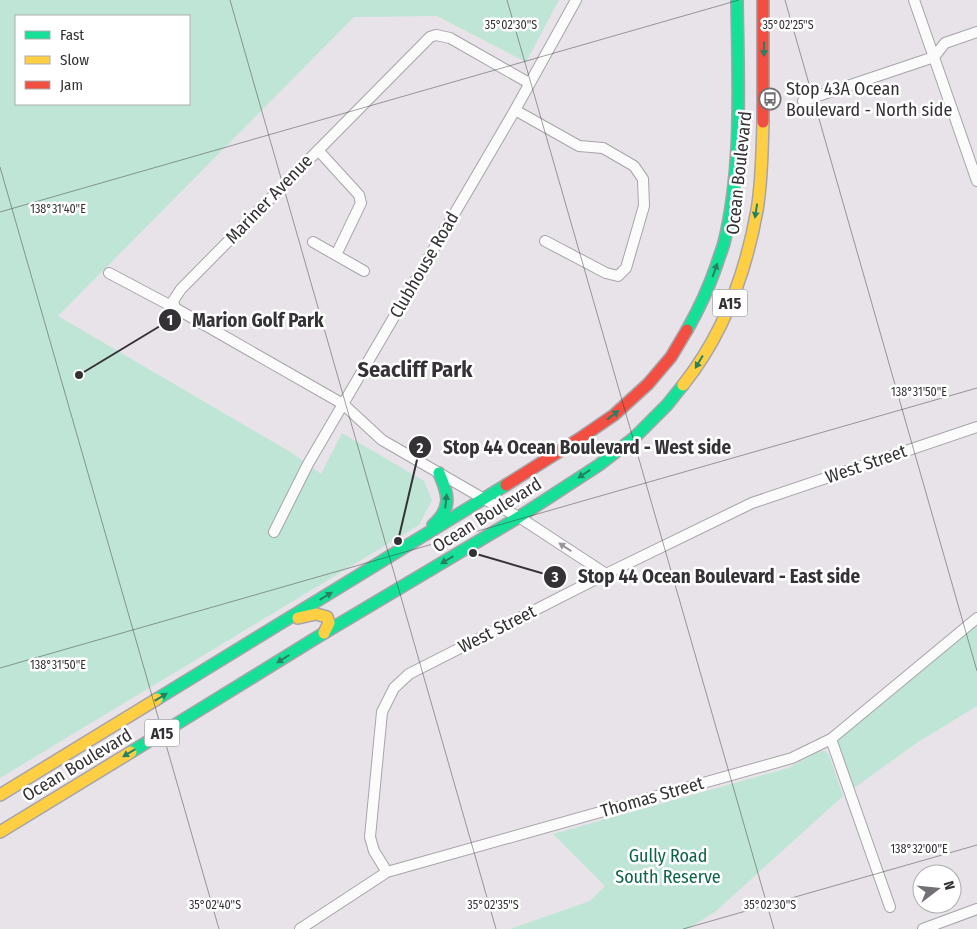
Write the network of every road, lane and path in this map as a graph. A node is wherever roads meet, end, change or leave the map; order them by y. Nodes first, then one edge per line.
1 (576, 0) edge
2 (737, 0) edge
3 (764, 0) edge
4 (914, 0) edge
5 (977, 32) edge
6 (934, 57) junction
7 (530, 83) junction
8 (803, 101) dead end
9 (515, 110) junction
10 (318, 150) junction
11 (977, 181) edge
12 (545, 241) dead end
13 (313, 242) dead end
14 (336, 255) junction
15 (364, 271) dead end
16 (109, 272) dead end
17 (175, 308) junction
18 (343, 404) junction
19 (977, 427) edge
20 (439, 473) junction
21 (484, 499) junction
22 (519, 517) junction
23 (274, 532) dead end
24 (405, 547) junction
25 (606, 574) junction
26 (977, 618) edge
27 (269, 630) junction
28 (324, 633) junction
29 (831, 739) junction
30 (0, 795) edge
31 (0, 832) edge
32 (387, 872) junction
33 (890, 907) dead end
34 (977, 910) edge
35 (300, 929) edge
36 (923, 929) edge

1 - 7 street, Clubhouse Road
21 -> 2 main road, Ocean Boulevard / A15
3 -> 22 main road, Ocean Boulevard / A15
4 - 6 street
5 - 6 street
6 - 8 street
6 - 11 street
7 - 9 street, Clubhouse Road
7 - 10 street, Mariner Avenue
9 - 12 street
9 - 18 street, Clubhouse Road
10 - 14 street
10 - 17 street, Mariner Avenue
13 - 14 street
14 - 15 street
16 - 17 street
17 - 18 street
18 - 20 street
18 - 23 street, Clubhouse Road
19 - 25 street, West Street
20 - 21 street
24 -> 20 main road
21 - 22 street
21 - 24 main road, Ocean Boulevard / A15
25 -> 22 street
22 -> 28 main road, Ocean Boulevard / A15
27 -> 24 main road, Ocean Boulevard / A15
25 - 32 street, West Street
26 - 29 street, Thomas Street
27 - 28 main road
30 -> 27 main road, Ocean Boulevard / A15
28 -> 31 main road, Ocean Boulevard / A15
29 - 32 street, Thomas Street
29 - 33 street
32 - 35 street, Thomas Street
34 - 36 street

